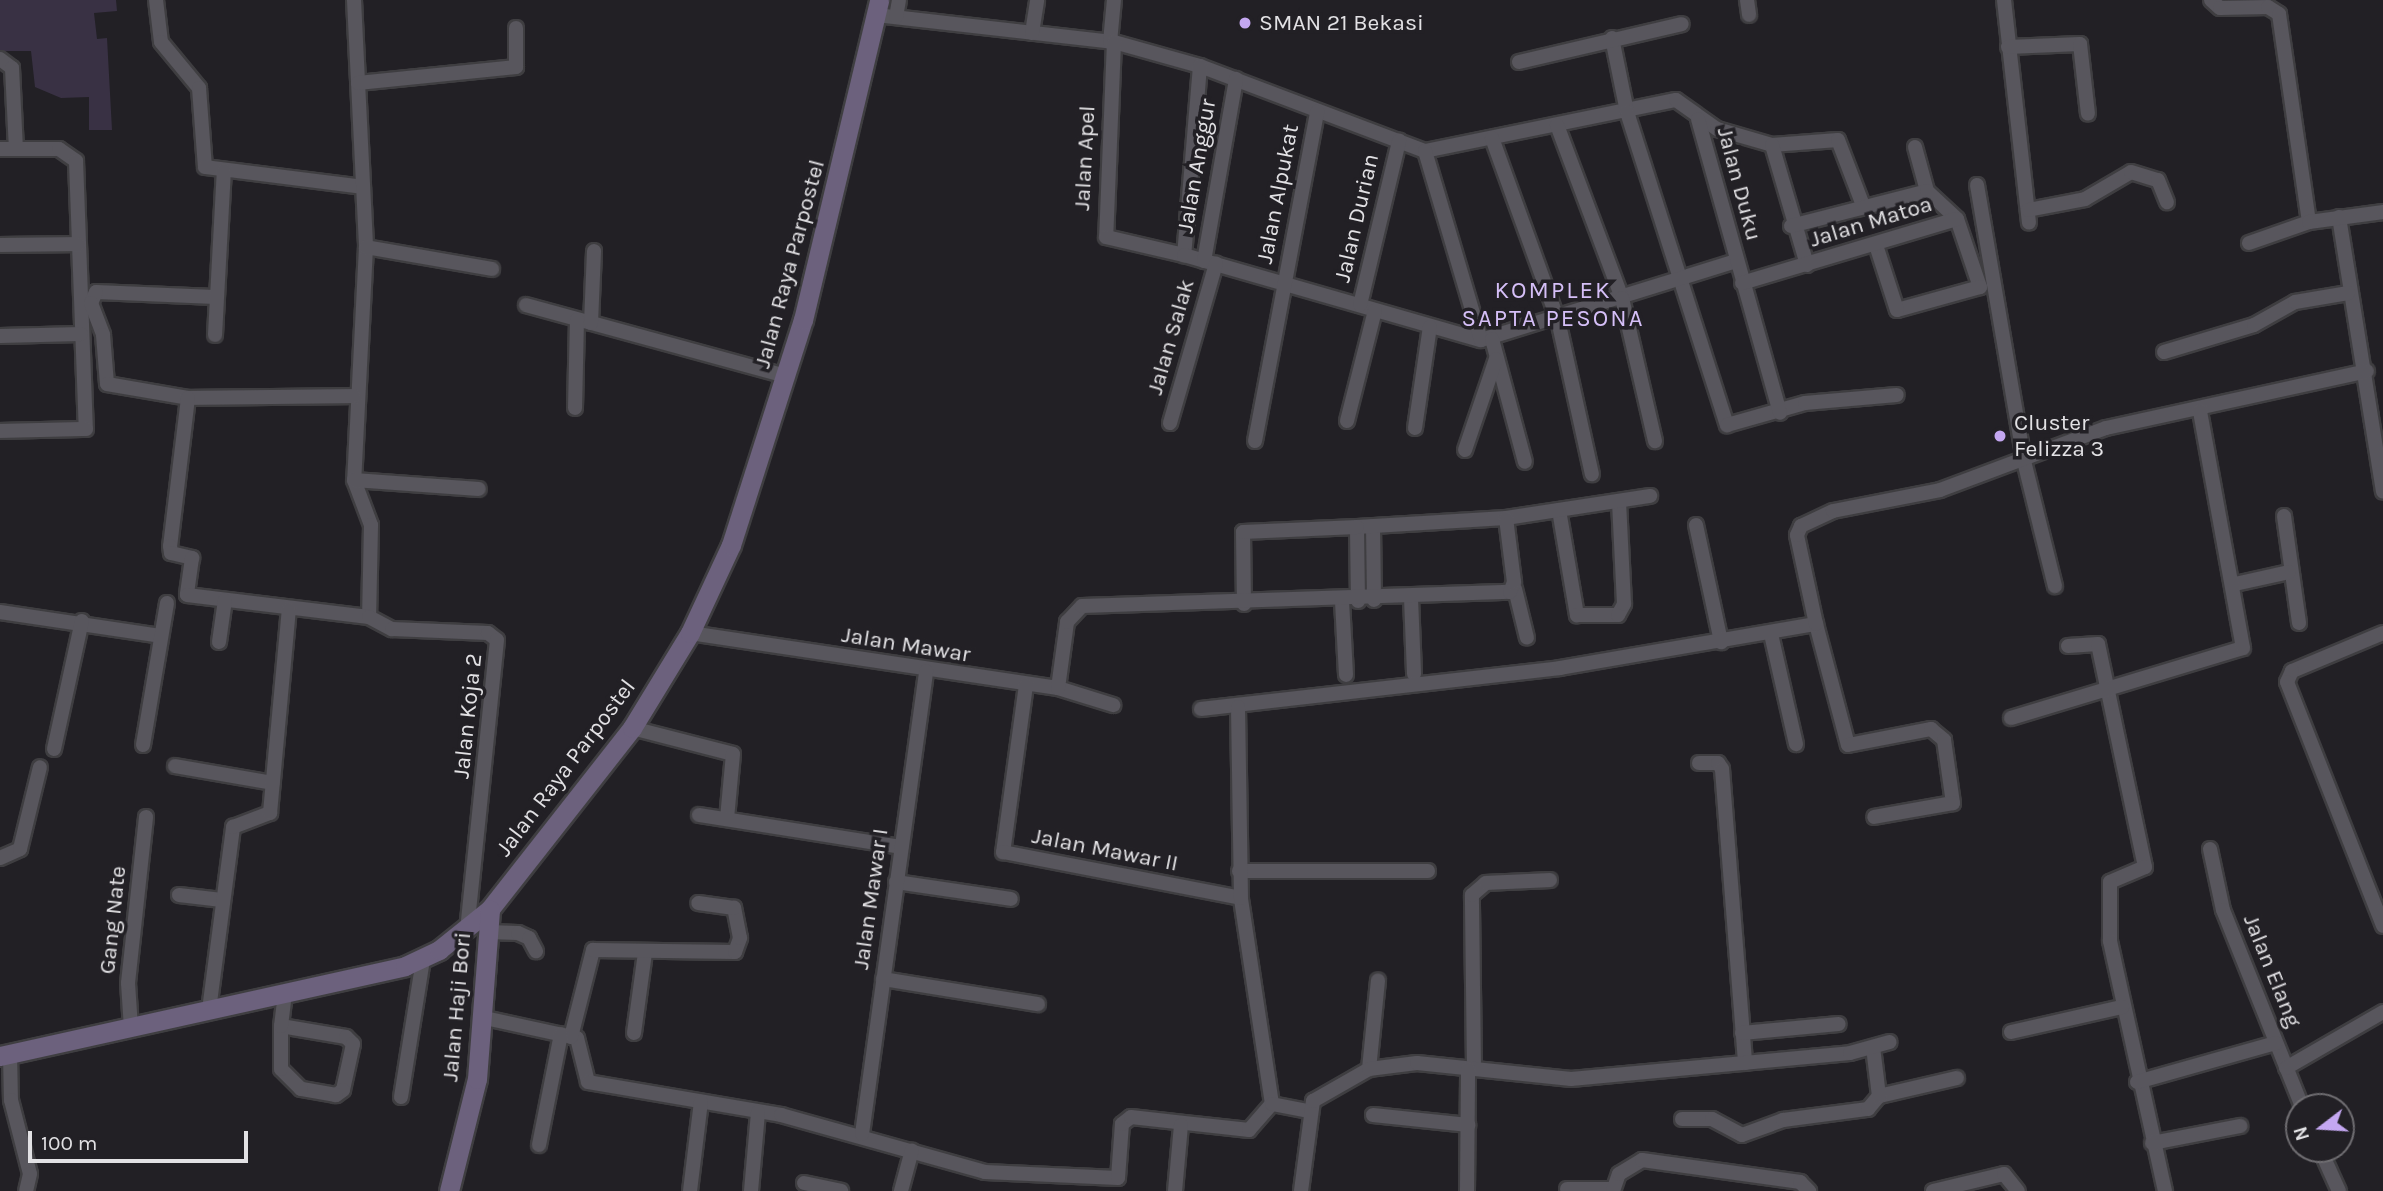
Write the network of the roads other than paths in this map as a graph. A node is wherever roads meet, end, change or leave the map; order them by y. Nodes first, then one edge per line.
1 (156, 0) edge
2 (354, 0) edge
3 (899, 0) edge
4 (1037, 0) edge
5 (1114, 0) edge
6 (1747, 0) edge
7 (2004, 0) edge
8 (2211, 0) edge
9 (877, 7) edge
10 (1749, 15) dead end
11 (896, 17) junction
12 (1682, 24) dead end
13 (516, 29) dead end
14 (1032, 33) junction
15 (1612, 38) junction
16 (1112, 42) junction
17 (2008, 47) junction
18 (0, 59) edge
19 (1519, 62) dead end
20 (1200, 66) junction
21 (1236, 79) junction
22 (358, 83) junction
23 (1317, 112) junction
24 (1627, 112) junction
25 (2088, 114) dead end
26 (1698, 119) junction
27 (1557, 125) junction
28 (1492, 138) junction
29 (1399, 141) junction
30 (1772, 145) junction
31 (1915, 147) dead end
32 (0, 149) edge
33 (16, 149) junction
34 (1425, 150) junction
35 (224, 170) junction
36 (1977, 185) dead end
37 (363, 187) junction
38 (1927, 191) junction
39 (2167, 202) dead end
40 (1862, 203) junction
41 (2383, 212) edge
42 (2339, 217) junction
43 (2309, 222) junction
44 (1959, 223) junction
45 (1791, 226) junction
46 (2249, 243) dead end
47 (78, 244) junction
48 (0, 245) edge
49 (1876, 245) junction
50 (366, 247) junction
51 (594, 251) dead end
52 (1184, 255) junction
53 (1736, 261) junction
54 (1210, 262) junction
55 (1807, 265) junction
56 (492, 269) dead end
57 (1678, 278) junction
58 (1742, 283) junction
59 (1285, 284) junction
60 (2348, 293) junction
61 (215, 297) junction
62 (1622, 298) junction
63 (526, 305) dead end
64 (1360, 305) junction
65 (1375, 310) junction
66 (1558, 320) junction
67 (584, 321) junction
68 (1430, 327) junction
69 (81, 334) junction
70 (215, 335) dead end
71 (0, 336) edge
72 (1486, 340) junction
73 (2164, 352) dead end
74 (1496, 358) junction
75 (2367, 371) junction
76 (786, 376) junction
77 (1897, 395) dead end
78 (354, 396) junction
79 (188, 398) junction
80 (575, 408) dead end
81 (2200, 411) junction
82 (1780, 413) junction
83 (1347, 421) dead end
84 (1170, 423) dead end
85 (1415, 428) dead end
86 (0, 430) edge
87 (1255, 441) dead end
88 (1655, 441) dead end
89 (1465, 450) dead end
90 (2024, 461) junction
91 (1525, 462) dead end
92 (1592, 474) dead end
93 (354, 480) junction
94 (479, 489) dead end
95 (2383, 491) edge
96 (1650, 496) dead end
97 (1619, 502) junction
98 (1559, 510) junction
99 (2284, 516) dead end
100 (1506, 517) junction
101 (1696, 525) dead end
102 (1373, 526) junction
103 (1357, 527) junction
104 (2289, 572) junction
105 (2235, 584) junction
106 (2055, 586) dead end
107 (1515, 589) junction
108 (1411, 598) junction
109 (225, 600) junction
110 (1374, 600) junction
111 (1342, 601) junction
112 (1358, 601) junction
113 (167, 603) dead end
114 (1244, 604) junction
115 (289, 610) junction
116 (0, 612) edge
117 (369, 617) junction
118 (82, 621) junction
119 (2299, 623) dead end
120 (1816, 624) junction
121 (690, 633) junction
122 (2383, 633) edge
123 (1771, 634) junction
124 (160, 636) junction
125 (1527, 638) dead end
126 (219, 642) dead end
127 (1721, 642) junction
128 (2068, 646) dead end
129 (926, 671) junction
130 (1414, 674) dead end
131 (1346, 675) dead end
132 (1026, 685) junction
133 (1058, 688) junction
134 (2108, 689) junction
135 (1113, 705) dead end
136 (1238, 707) junction
137 (1201, 709) dead end
138 (2011, 718) dead end
139 (632, 728) junction
140 (1796, 744) dead end
141 (143, 745) dead end
142 (54, 749) dead end
143 (1699, 763) dead end
144 (175, 766) dead end
145 (40, 767) dead end
146 (273, 783) junction
147 (699, 815) dead end
148 (146, 817) dead end
149 (1874, 817) dead end
150 (727, 819) junction
151 (901, 847) junction
152 (2210, 849) dead end
153 (0, 858) edge
154 (1239, 871) junction
155 (1428, 871) dead end
156 (1550, 880) dead end
157 (896, 882) junction
158 (179, 895) dead end
159 (1241, 898) junction
160 (222, 900) junction
161 (1011, 900) dead end
162 (698, 904) dead end
163 (490, 909) junction
164 (2383, 926) edge
165 (467, 931) junction
166 (488, 932) junction
167 (536, 951) dead end
168 (645, 953) junction
169 (423, 959) junction
170 (883, 979) junction
171 (1378, 980) dead end
172 (285, 994) junction
173 (1038, 1004) dead end
174 (2122, 1007) junction
175 (209, 1010) junction
176 (2383, 1012) edge
177 (485, 1018) junction
178 (1839, 1024) dead end
179 (281, 1026) junction
180 (131, 1028) junction
181 (2011, 1032) dead end
182 (635, 1033) dead end
183 (1742, 1033) junction
184 (566, 1035) junction
185 (1891, 1042) dead end
186 (2276, 1044) junction
187 (1873, 1047) junction
188 (5, 1055) edge
189 (1745, 1063) junction
190 (1471, 1068) junction
191 (2286, 1068) junction
192 (1369, 1069) junction
193 (1958, 1078) dead end
194 (2137, 1082) junction
195 (2296, 1093) edge
196 (1879, 1096) junction
197 (401, 1097) dead end
198 (701, 1102) junction
199 (1272, 1104) junction
200 (1309, 1111) junction
201 (758, 1112) junction
202 (1373, 1115) dead end
203 (1682, 1119) dead end
204 (1181, 1125) junction
205 (1468, 1125) junction
206 (2241, 1126) dead end
207 (862, 1134) junction
208 (2152, 1143) junction
209 (538, 1145) dead end
210 (912, 1150) junction
211 (2326, 1163) edge
212 (803, 1183) dead end
213 (1567, 1189) dead end
214 (1613, 1190) edge
215 (26, 1191) edge
216 (449, 1191) edge
217 (690, 1191) edge
218 (751, 1191) edge
219 (841, 1191) edge
220 (901, 1191) edge
221 (1175, 1191) edge
222 (1301, 1191) edge
223 (1467, 1191) edge
224 (1809, 1191) edge
225 (1933, 1191) edge
226 (2018, 1191) edge
227 (2165, 1191) edge
228 (2339, 1191) edge

1 - 35 street
2 - 22 street
3 - 11 street
4 - 14 street
5 - 16 street
6 - 10 street
7 - 17 street
8 - 43 street
9 - 11 street
9 - 76 main road, Jalan Raya Parpostel
11 - 14 street
12 - 15 street
13 - 22 street
14 - 16 street
15 - 19 street
15 - 24 street
16 - 20 street
16 - 52 street, Jalan Apel
17 - 25 street
17 - 39 street
18 - 33 street
20 - 21 street
20 - 52 street
21 - 23 street
21 - 54 street, Jalan Anggur
22 - 37 street
23 - 29 street
23 - 59 street, Jalan Alpukat
24 - 26 street
24 - 27 street
24 - 57 street
26 - 30 street
26 - 53 street, Jalan Duku
27 - 28 street
27 - 62 street
28 - 34 street
28 - 66 street
29 - 34 street
29 - 64 street, Jalan Durian
30 - 40 street
30 - 45 street
31 - 38 street
32 - 33 street
33 - 47 street
34 - 72 street
35 - 37 street
35 - 61 street
36 - 90 street
37 - 50 street
38 - 40 street, Jalan Matoa
38 - 44 street, Jalan Matoa
40 - 45 street, Jalan Matoa
41 - 42 street
42 - 43 street
42 - 60 street
43 - 46 street
44 - 49 street, Jalan Matoa
44 - 49 street
45 - 55 street
47 - 48 street
47 - 69 street
49 - 55 street, Jalan Matoa
50 - 56 street
50 - 78 street
51 - 67 street
52 - 54 street
53 - 57 street
53 - 58 street, Jalan Duku
54 - 59 street
54 - 84 street, Jalan Salak
55 - 58 street, Jalan Matoa
57 - 62 street
57 - 82 street
58 - 82 street, Jalan Duku
59 - 64 street
59 - 87 street, Jalan Alpukat
60 - 73 street
60 - 75 street
61 - 70 street
61 - 79 street
62 - 66 street
62 - 88 street
63 - 67 street
64 - 65 street
65 - 68 street
65 - 83 street
66 - 72 street
66 - 92 street
67 - 76 street
67 - 80 street
68 - 72 street
68 - 85 street
69 - 71 street
69 - 86 street
72 - 74 street
74 - 89 street
74 - 91 street
75 - 81 street
75 - 95 street
76 - 121 main road, Jalan Raya Parpostel
77 - 82 street
78 - 79 street
78 - 93 street
79 - 109 street
81 - 90 street
81 - 105 street
90 - 106 street
90 - 120 street
93 - 94 street
93 - 117 street
96 - 97 street
97 - 98 street
97 - 98 street
98 - 100 street
99 - 104 street
100 - 102 street
100 - 107 street
101 - 127 street
102 - 103 street
102 - 110 street
103 - 112 street
103 - 114 street
104 - 105 street
104 - 119 street
105 - 134 street
107 - 108 street
107 - 125 street
108 - 110 street
108 - 130 street
109 - 115 street
109 - 126 street
110 - 112 street
111 - 112 street
111 - 114 street
111 - 131 street
113 - 124 street
114 - 133 street
115 - 117 street
115 - 146 street
116 - 118 street
117 - 165 street, Jalan Koja 2
118 - 124 street
118 - 142 street
120 - 123 street
120 - 149 street
121 - 129 street, Jalan Mawar
121 - 139 main road, Jalan Raya Parpostel
122 - 164 street
123 - 127 street
123 - 140 street
124 - 141 street
127 - 136 street
128 - 134 street
129 - 132 street, Jalan Mawar
129 - 151 street, Jalan Mawar I
132 - 133 street, Jalan Mawar
132 - 159 street, Jalan Mawar II
133 - 135 street, Jalan Mawar
134 - 138 street
134 - 174 street
136 - 137 street
136 - 154 street
139 - 150 street
139 - 163 main road, Jalan Raya Parpostel
143 - 183 street
144 - 146 street
145 - 153 street
146 - 160 street
147 - 150 street
148 - 180 street, Gang Nate
150 - 151 street
151 - 157 street, Jalan Mawar I
152 - 186 street, Jalan Elang
154 - 155 street
154 - 159 street
156 - 190 street
157 - 161 street
157 - 170 street, Jalan Mawar I
158 - 160 street
159 - 199 street
160 - 175 street
162 - 168 street
163 - 165 main road, Jalan Raya Parpostel
163 - 166 main road, Jalan Haji Bori
165 - 169 main road, Jalan Raya Parpostel
166 - 167 street
166 - 177 main road, Jalan Haji Bori
168 - 182 street
168 - 184 street
169 - 172 main road, Jalan Raya Parpostel
169 - 197 street
170 - 173 street
170 - 207 street, Jalan Mawar I
171 - 192 street
172 - 175 main road, Jalan Raya Parpostel
172 - 179 street
174 - 181 street
174 - 194 street
175 - 180 main road, Jalan Raya Parpostel
176 - 191 street
177 - 184 street
177 - 216 main road, Jalan Haji Bori
178 - 183 street
179 - 179 street
180 - 188 main road, Jalan Raya Parpostel
183 - 189 street
184 - 198 street
184 - 209 street
185 - 187 street
186 - 191 street, Jalan Elang
186 - 194 street
187 - 189 street
187 - 196 street
188 - 215 street
189 - 190 street
190 - 192 street
190 - 205 street
191 - 195 street, Jalan Elang
192 - 200 street
193 - 196 street
194 - 208 street
196 - 203 street
198 - 201 street
198 - 217 street
199 - 200 street
199 - 204 street
200 - 222 street
201 - 207 street
201 - 218 street
202 - 205 street
204 - 210 street
204 - 221 street
205 - 223 street
206 - 208 street
207 - 210 street
208 - 227 street
210 - 220 street
211 - 228 street
212 - 219 street
213 - 214 street
214 - 224 street
225 - 226 street

